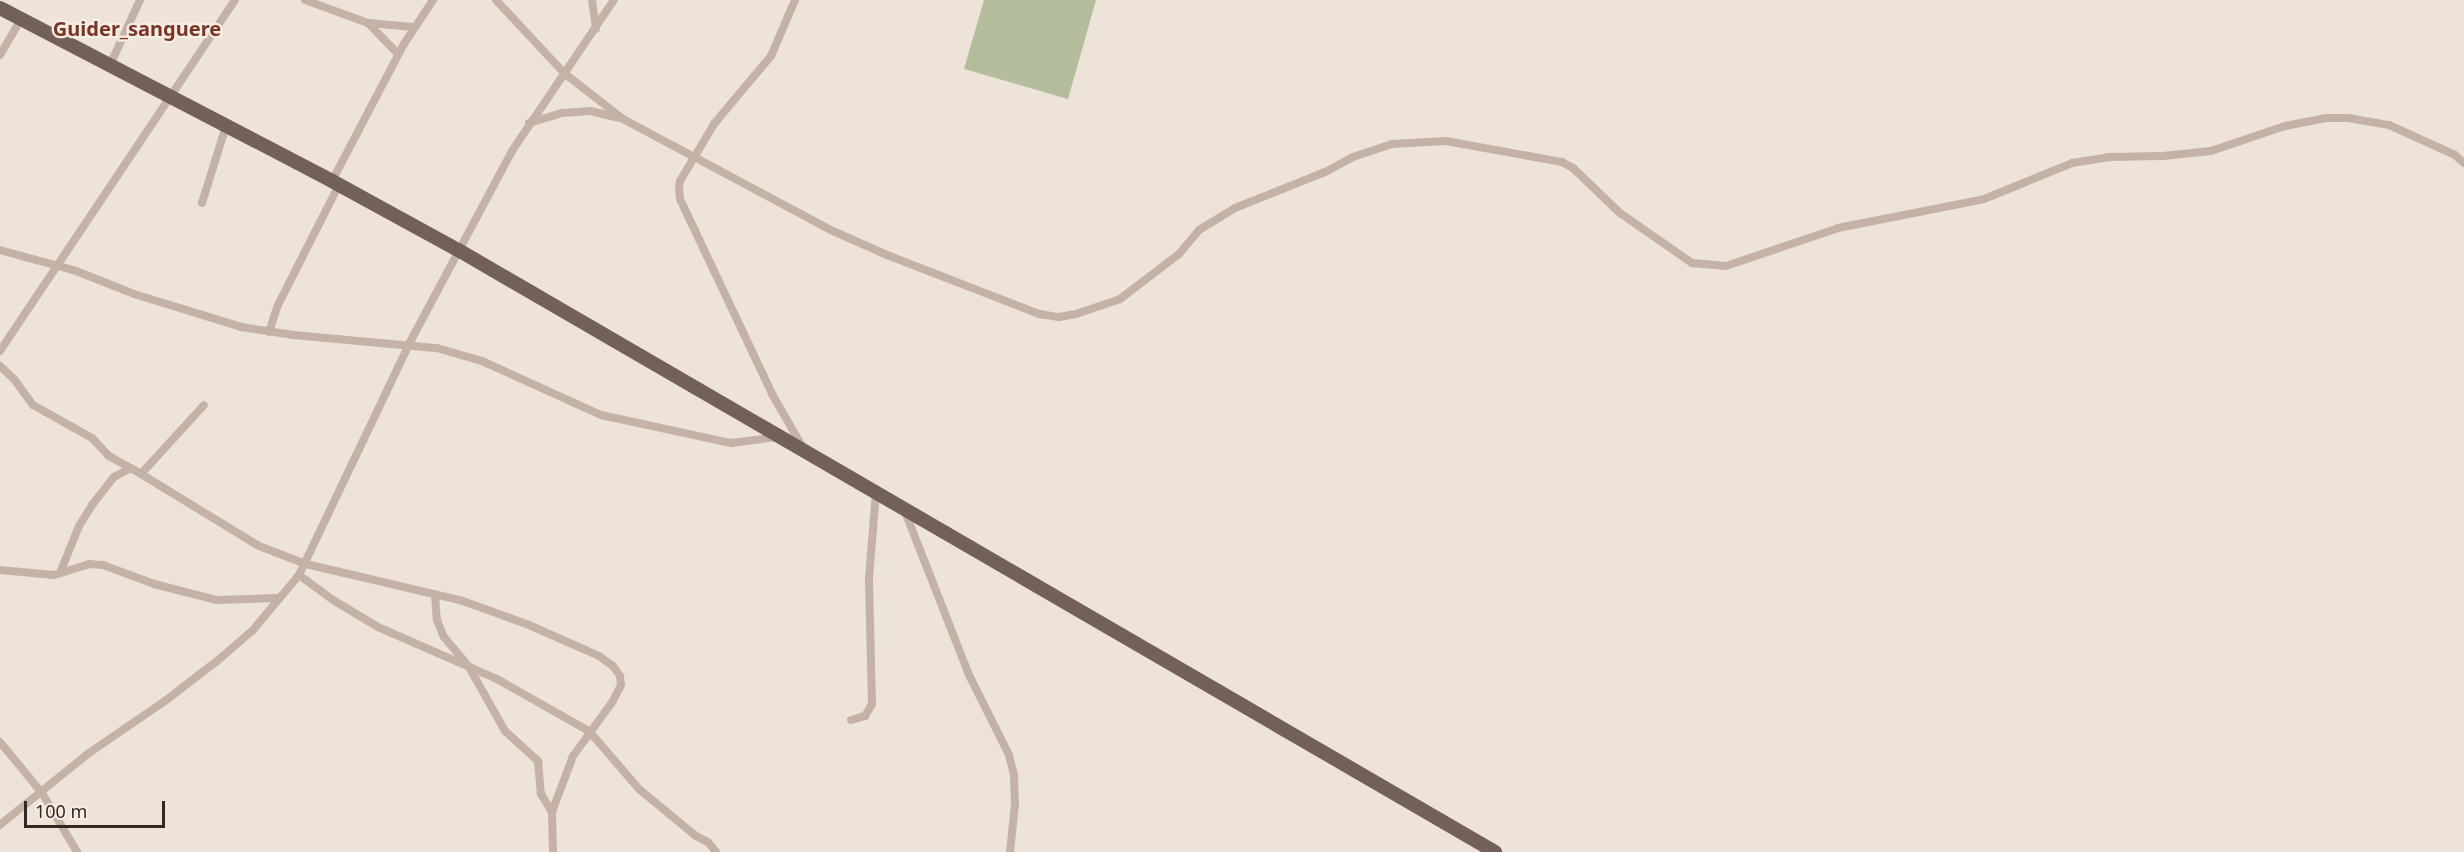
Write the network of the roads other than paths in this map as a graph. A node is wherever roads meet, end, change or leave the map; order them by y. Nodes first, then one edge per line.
1 (140, 0) edge
2 (235, 0) edge
3 (305, 0) edge
4 (433, 0) edge
5 (496, 0) edge
6 (591, 0) edge
7 (614, 0) edge
8 (795, 0) edge
9 (0, 9) edge
10 (21, 19) junction
11 (368, 23) junction
12 (414, 27) junction
13 (596, 28) junction
14 (398, 54) junction
15 (0, 55) edge
16 (110, 65) junction
17 (564, 73) junction
18 (172, 97) junction
19 (623, 119) junction
20 (529, 123) junction
21 (226, 126) junction
22 (695, 156) junction
23 (2464, 163) edge
24 (336, 183) junction
25 (201, 203) dead end
26 (0, 250) edge
27 (460, 251) junction
28 (56, 266) junction
29 (269, 332) junction
30 (409, 344) junction
31 (0, 351) edge
32 (0, 366) edge
33 (204, 405) dead end
34 (777, 437) junction
35 (806, 453) junction
36 (131, 468) junction
37 (141, 474) junction
38 (876, 493) junction
39 (903, 509) junction
40 (306, 564) junction
41 (0, 570) edge
42 (60, 573) junction
43 (300, 575) junction
44 (435, 594) junction
45 (279, 598) junction
46 (469, 667) junction
47 (851, 720) dead end
48 (589, 730) junction
49 (0, 741) edge
50 (42, 793) junction
51 (552, 812) junction
52 (0, 825) edge
53 (77, 852) edge
54 (553, 852) edge
55 (716, 852) edge
56 (1010, 852) edge
57 (1494, 852) edge

1 - 16 street
2 - 18 street
3 - 11 street
4 - 12 street
5 - 17 street
6 - 13 street
7 - 13 street
8 - 22 street
9 - 10 main road
10 - 15 street
10 - 16 main road
11 - 12 street
11 - 14 street
12 - 14 street
13 - 17 street
14 - 24 street
16 - 18 main road
17 - 19 street
17 - 20 street
18 - 21 main road
18 - 28 street
19 - 20 street
19 - 22 street
20 - 27 street
21 - 24 main road
21 - 25 street
22 - 23 street
22 - 35 street
24 - 27 main road
24 - 29 street
26 - 28 street
27 - 30 street
27 - 34 main road
28 - 29 street
28 - 31 street
29 - 30 street
30 - 34 street
30 - 40 street
32 - 36 street
33 - 37 street
34 - 35 main road
35 - 38 main road
36 - 37 street
36 - 42 street
37 - 40 street
38 - 39 main road
38 - 47 street
39 - 56 street
39 - 57 main road
40 - 43 street
40 - 44 street
41 - 42 street
42 - 45 street
43 - 45 street
43 - 46 street
44 - 46 street
44 - 48 street
45 - 50 street
46 - 48 street
46 - 51 street
48 - 51 street
48 - 55 street
49 - 50 street
50 - 52 street
50 - 53 street
51 - 54 street

